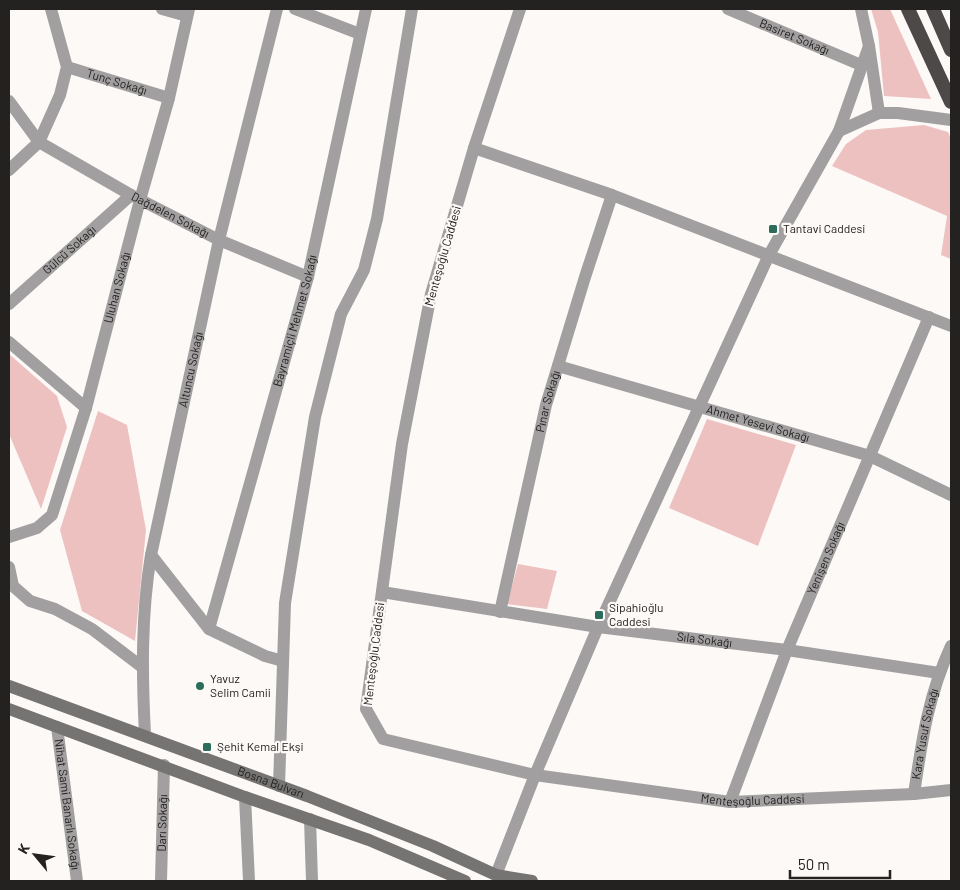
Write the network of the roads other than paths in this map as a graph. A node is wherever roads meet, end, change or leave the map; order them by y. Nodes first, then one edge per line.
1 (51, 9) edge
2 (162, 9) edge
3 (277, 9) edge
4 (295, 9) edge
5 (366, 9) edge
6 (412, 9) edge
7 (520, 9) edge
8 (728, 9) edge
9 (861, 9) edge
10 (908, 9) edge
11 (933, 9) edge
12 (188, 12) edge
13 (360, 34) junction
14 (869, 46) junction
15 (951, 50) edge
16 (861, 65) junction
17 (66, 67) junction
18 (169, 98) junction
19 (9, 101) edge
20 (951, 102) edge
21 (879, 113) junction
22 (951, 120) edge
23 (839, 131) junction
24 (40, 142) junction
25 (474, 148) junction
26 (9, 170) edge
27 (612, 195) junction
28 (136, 197) junction
29 (219, 240) junction
30 (769, 255) junction
31 (308, 277) junction
32 (9, 304) edge
33 (929, 317) junction
34 (951, 326) edge
35 (9, 342) edge
36 (558, 366) junction
37 (700, 406) junction
38 (86, 408) junction
39 (870, 456) junction
40 (951, 495) edge
41 (9, 537) edge
42 (150, 555) junction
43 (9, 567) edge
44 (382, 592) junction
45 (500, 612) junction
46 (598, 628) junction
47 (209, 629) junction
48 (951, 646) edge
49 (787, 650) junction
50 (283, 661) junction
51 (142, 667) junction
52 (939, 673) junction
53 (9, 686) edge
54 (9, 709) edge
55 (57, 727) junction
56 (145, 735) junction
57 (164, 765) junction
58 (535, 775) junction
59 (279, 786) junction
60 (951, 790) edge
61 (914, 794) junction
62 (245, 796) junction
63 (730, 802) junction
64 (310, 819) junction
65 (495, 878) edge
66 (77, 881) edge
67 (161, 881) edge
68 (249, 881) edge
69 (312, 881) edge
70 (465, 881) edge
71 (532, 881) edge

1 - 17 street
2 - 12 street
3 - 29 street, Altuncu Sokağı
4 - 13 street
5 - 13 street, Bayramiçli Mehmet Sokağı
6 - 50 street
7 - 25 street, Menteşoğlu Caddesi
8 - 16 street, Basiret Sokağı
9 - 14 street
10 - 20 highway
11 - 15 highway
12 - 18 street, Uluhan Sokağı
13 - 31 street, Bayramiçli Mehmet Sokağı
14 - 16 street
14 - 21 street
16 - 23 street
17 - 18 street, Tunç Sokağı
17 - 24 street
18 - 28 street, Uluhan Sokağı
19 - 24 street
21 - 22 street
21 - 23 street
23 - 30 street
24 - 26 street
24 - 28 street, Dağdelen Sokağı
25 - 27 street
25 - 44 street, Menteşoğlu Caddesi
27 - 30 street
27 - 36 street, Pınar Sokağı
28 - 29 street, Dağdelen Sokağı
28 - 32 street, Gülcü Sokağı
28 - 38 street, Uluhan Sokağı
29 - 31 street, Dağdelen Sokağı
29 - 42 street, Altuncu Sokağı
30 - 33 street
30 - 37 street
31 - 47 street, Bayramiçli Mehmet Sokağı
33 - 34 street
33 - 39 street, Yenişen Sokağı
35 - 38 street
36 - 37 street, Ahmet Yesevi Sokağı
36 - 45 street, Pınar Sokağı
37 - 39 street, Ahmet Yesevi Sokağı
37 - 46 street
38 - 41 street, Uluhan Sokağı
39 - 40 street, Ahmet Yesevi Sokağı
39 - 49 street, Yenişen Sokağı
42 - 47 street
42 - 51 street, Altuncu Sokağı
43 - 51 street
44 - 45 street, Sıla Sokağı
44 - 58 street, Menteşoğlu Caddesi
45 - 46 street, Sıla Sokağı
46 - 49 street, Sıla Sokağı
46 - 58 street
47 - 50 street
48 - 52 street, Kara Yusuf Sokağı
49 - 52 street, Sıla Sokağı
49 - 63 street, Yenişen Sokağı
50 - 59 street
51 - 56 street, Altuncu Sokağı
52 - 61 street, Kara Yusuf Sokağı
53 - 56 main road, Bosna Bulvarı
54 - 55 main road, Bosna Bulvarı
55 - 57 main road, Bosna Bulvarı
55 - 66 street, Nihat Sami Banarlı Sokağı
56 - 59 main road, Bosna Bulvarı
57 - 62 main road, Bosna Bulvarı
57 - 67 street, Darı Sokağı
58 - 63 street, Menteşoğlu Caddesi
58 - 65 street
59 - 65 main road, Bosna Bulvarı
60 - 61 street, Menteşoğlu Caddesi
61 - 63 street, Menteşoğlu Caddesi
62 - 64 main road, Bosna Bulvarı
62 - 68 street
64 - 69 street
64 - 70 main road, Bosna Bulvarı
65 - 71 main road, Bosna Bulvarı

